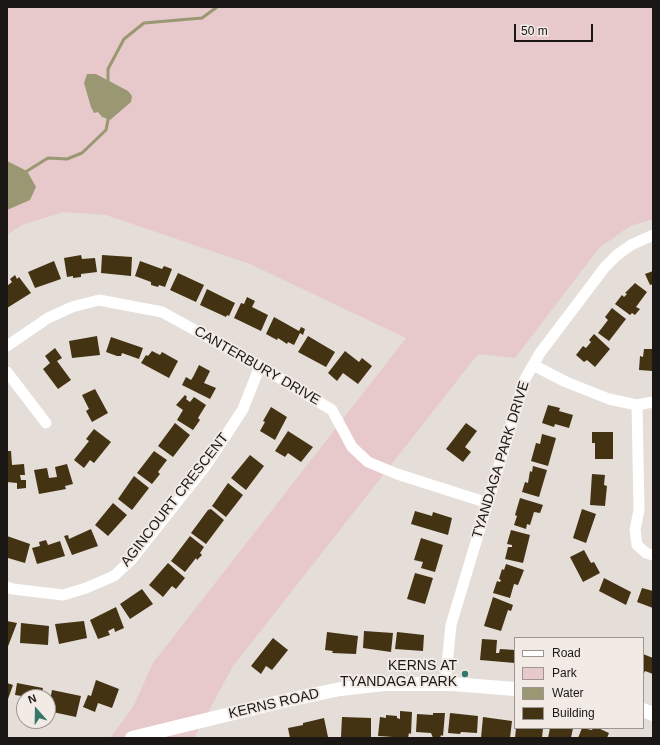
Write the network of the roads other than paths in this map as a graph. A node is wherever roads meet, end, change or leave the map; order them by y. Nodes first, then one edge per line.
1 (653, 235) edge
2 (7, 346) edge
3 (533, 365) junction
4 (260, 366) junction
5 (7, 372) edge
6 (653, 402) edge
7 (637, 405) junction
8 (46, 423) dead end
9 (488, 503) junction
10 (653, 555) edge
11 (7, 586) edge
12 (445, 685) junction
13 (514, 689) edge
14 (132, 738) edge

1 - 3 street, TYANDAGA PARK DRIVE
2 - 4 street, CANTERBURY DRIVE
3 - 7 street
3 - 9 street, TYANDAGA PARK DRIVE
4 - 9 street, CANTERBURY DRIVE
4 - 11 street, AGINCOURT CRESCENT
5 - 8 street
6 - 7 street
7 - 10 street
9 - 12 street, TYANDAGA PARK DRIVE
12 - 13 street, KERNS ROAD
12 - 14 street, KERNS ROAD

